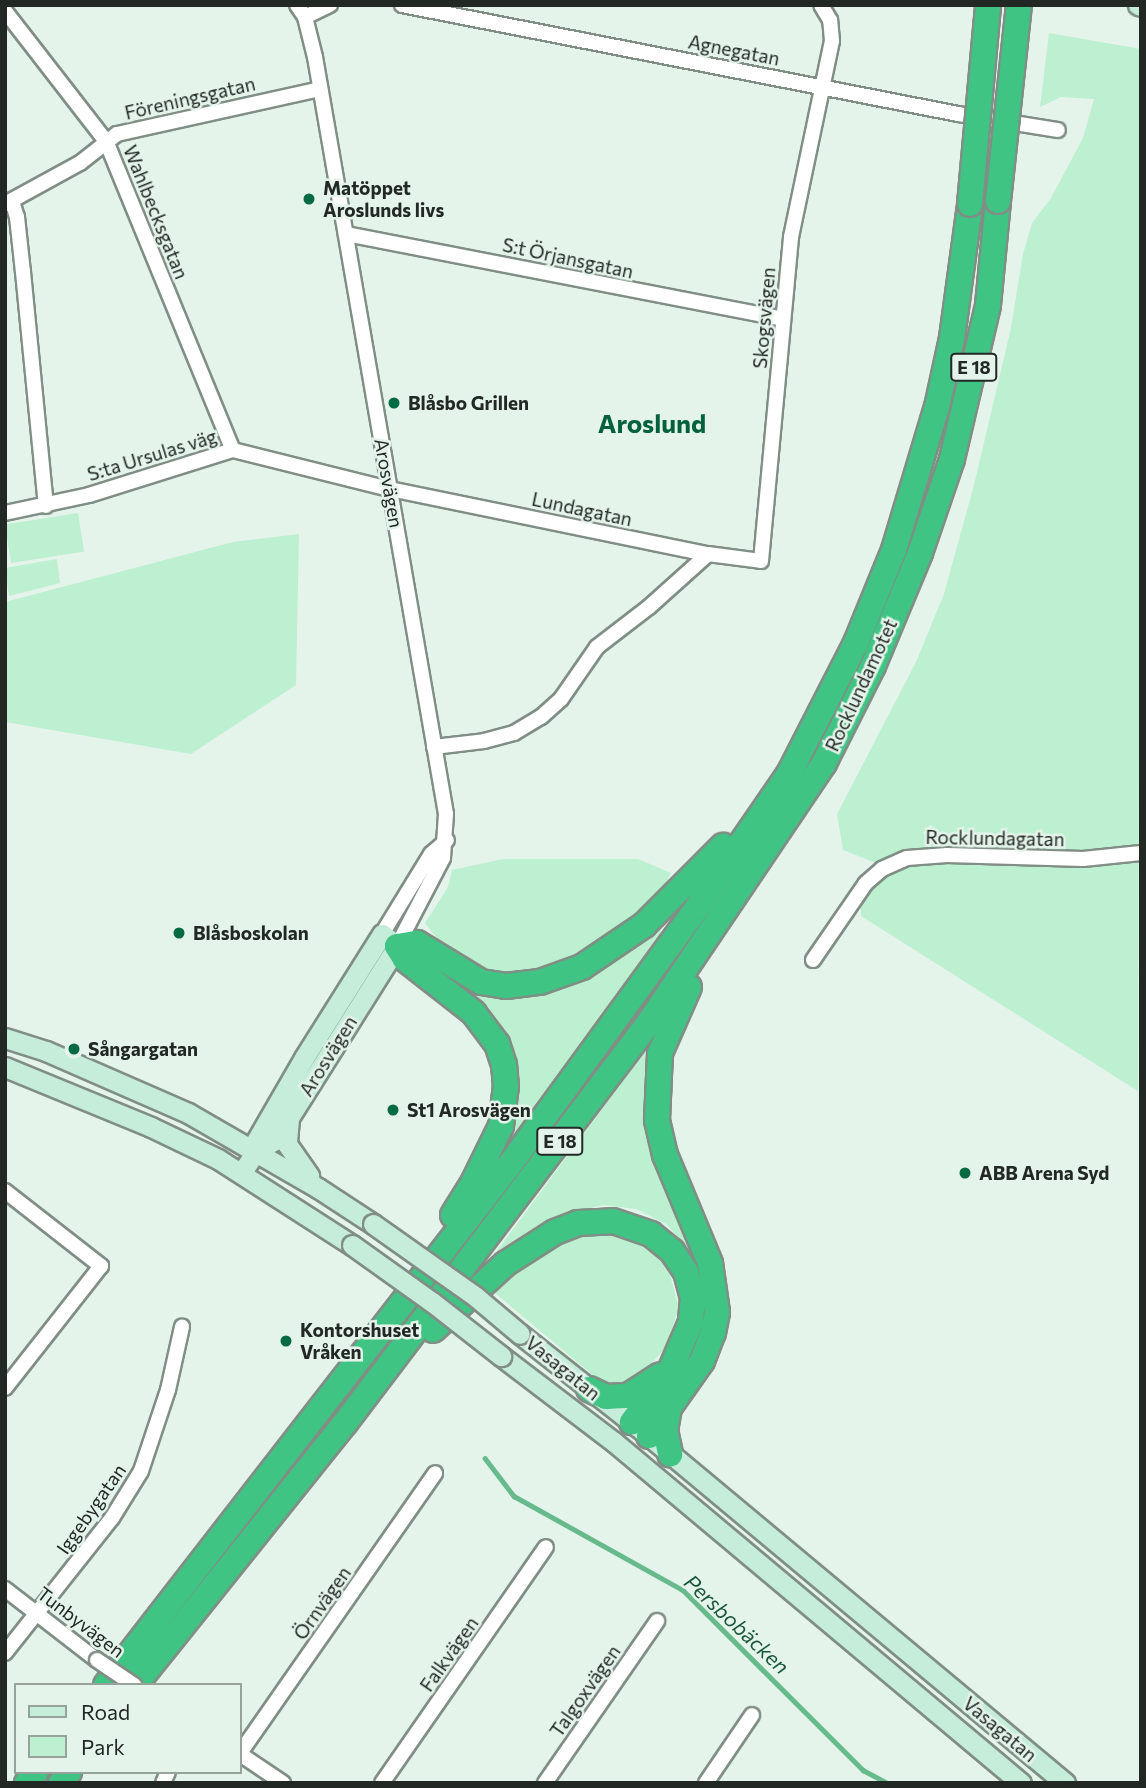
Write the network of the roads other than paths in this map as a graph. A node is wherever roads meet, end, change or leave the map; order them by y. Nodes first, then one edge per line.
1 (331, 5) edge
2 (402, 5) edge
3 (821, 5) edge
4 (988, 5) edge
5 (1019, 5) edge
6 (5, 11) edge
7 (301, 11) edge
8 (821, 87) junction
9 (320, 89) junction
10 (1058, 130) dead end
11 (106, 141) junction
12 (8, 202) edge
13 (346, 234) junction
14 (783, 320) junction
15 (233, 450) junction
16 (390, 489) junction
17 (46, 506) junction
18 (5, 513) edge
19 (708, 554) junction
20 (762, 554) joint
21 (434, 747) junction
22 (1141, 853) edge
23 (686, 903) junction
24 (721, 928) junction
25 (390, 940) junction
26 (813, 960) dead end
27 (5, 1038) edge
28 (5, 1067) edge
29 (284, 1094) junction
30 (289, 1116) junction
31 (220, 1129) junction
32 (256, 1151) junction
33 (242, 1172) junction
34 (318, 1188) junction
35 (5, 1191) edge
36 (399, 1306) junction
37 (182, 1327) dead end
38 (398, 1353) junction
39 (670, 1371) junction
40 (5, 1388) edge
41 (589, 1389) junction
42 (670, 1408) junction
43 (640, 1429) junction
44 (614, 1442) junction
45 (670, 1454) junction
46 (632, 1458) junction
47 (435, 1474) dead end
48 (546, 1547) dead end
49 (5, 1589) edge
50 (37, 1614) junction
51 (657, 1621) dead end
52 (5, 1653) edge
53 (108, 1683) edge
54 (132, 1683) edge
55 (137, 1683) edge
56 (752, 1715) dead end
57 (242, 1751) edge
58 (242, 1755) edge
59 (283, 1783) edge
60 (383, 1783) edge
61 (545, 1783) edge
62 (706, 1783) edge
63 (1021, 1783) edge
64 (1065, 1783) edge

1 - 7 street
2 - 8 street, Agnegatan
3 - 8 street, Skogsvägen
4 - 23 highway, E 18, bridge
5 - 24 highway, Rocklundamotet / E 18, bridge
6 - 11 street, Wahlbecksgatan
7 - 9 street, Arosvägen
8 - 10 street, Agnegatan
8 - 14 street, Skogsvägen
9 - 11 street, Föreningsgatan
9 - 13 street, Arosvägen
11 - 12 street, Föreningsgatan
11 - 15 street, Wahlbecksgatan
12 - 17 street
13 - 14 street, S:t Örjansgatan
13 - 16 street, Arosvägen
14 - 20 street, Skogsvägen
15 - 16 street, S:ta Ursulas väg
15 - 17 street, S:ta Ursulas väg
16 - 19 street, Lundagatan
16 - 21 street, Arosvägen
17 - 18 street, S:ta Ursulas väg
19 - 20 street, Lundagatan
19 - 21 street
21 - 25 street, Arosvägen
22 - 26 street, Rocklundagatan
23 - 25 highway, E 18
23 - 36 highway, E 18
24 - 38 highway, E 18
24 - 42 highway, E 18
25 - 29 street, Arosvägen
25 - 30 street, Arosvägen
25 - 36 highway, E 18
27 - 31 street, Vasagatan
28 - 33 street, Vasagatan
29 - 31 street
29 - 32 street, Arosvägen
30 - 32 street, Arosvägen
30 - 34 street
31 - 32 street, Vasagatan
32 - 33 street, Arosvägen
32 - 34 street, Vasagatan
33 - 44 street, Vasagatan, bridge
34 - 41 street, Vasagatan, bridge
35 - 40 street
36 - 53 highway, E 18
37 - 50 street, Iggebygatan
38 - 39 highway, E 18
38 - 55 highway, E 18
39 - 41 highway
39 - 43 highway, E 18
41 - 43 street, Vasagatan
42 - 43 highway, E 18
42 - 45 highway
43 - 44 street
43 - 45 street, Vasagatan
43 - 46 street
44 - 46 street, Vasagatan
45 - 64 street, Vasagatan
46 - 63 street, Vasagatan
47 - 57 street, Örnvägen
48 - 60 street, Falkvägen
49 - 50 street, Tunbyvägen
50 - 52 street, Iggebygatan
50 - 54 street, Tunbyvägen, bridge
51 - 61 street, Talgoxvägen
56 - 62 street
58 - 59 street

